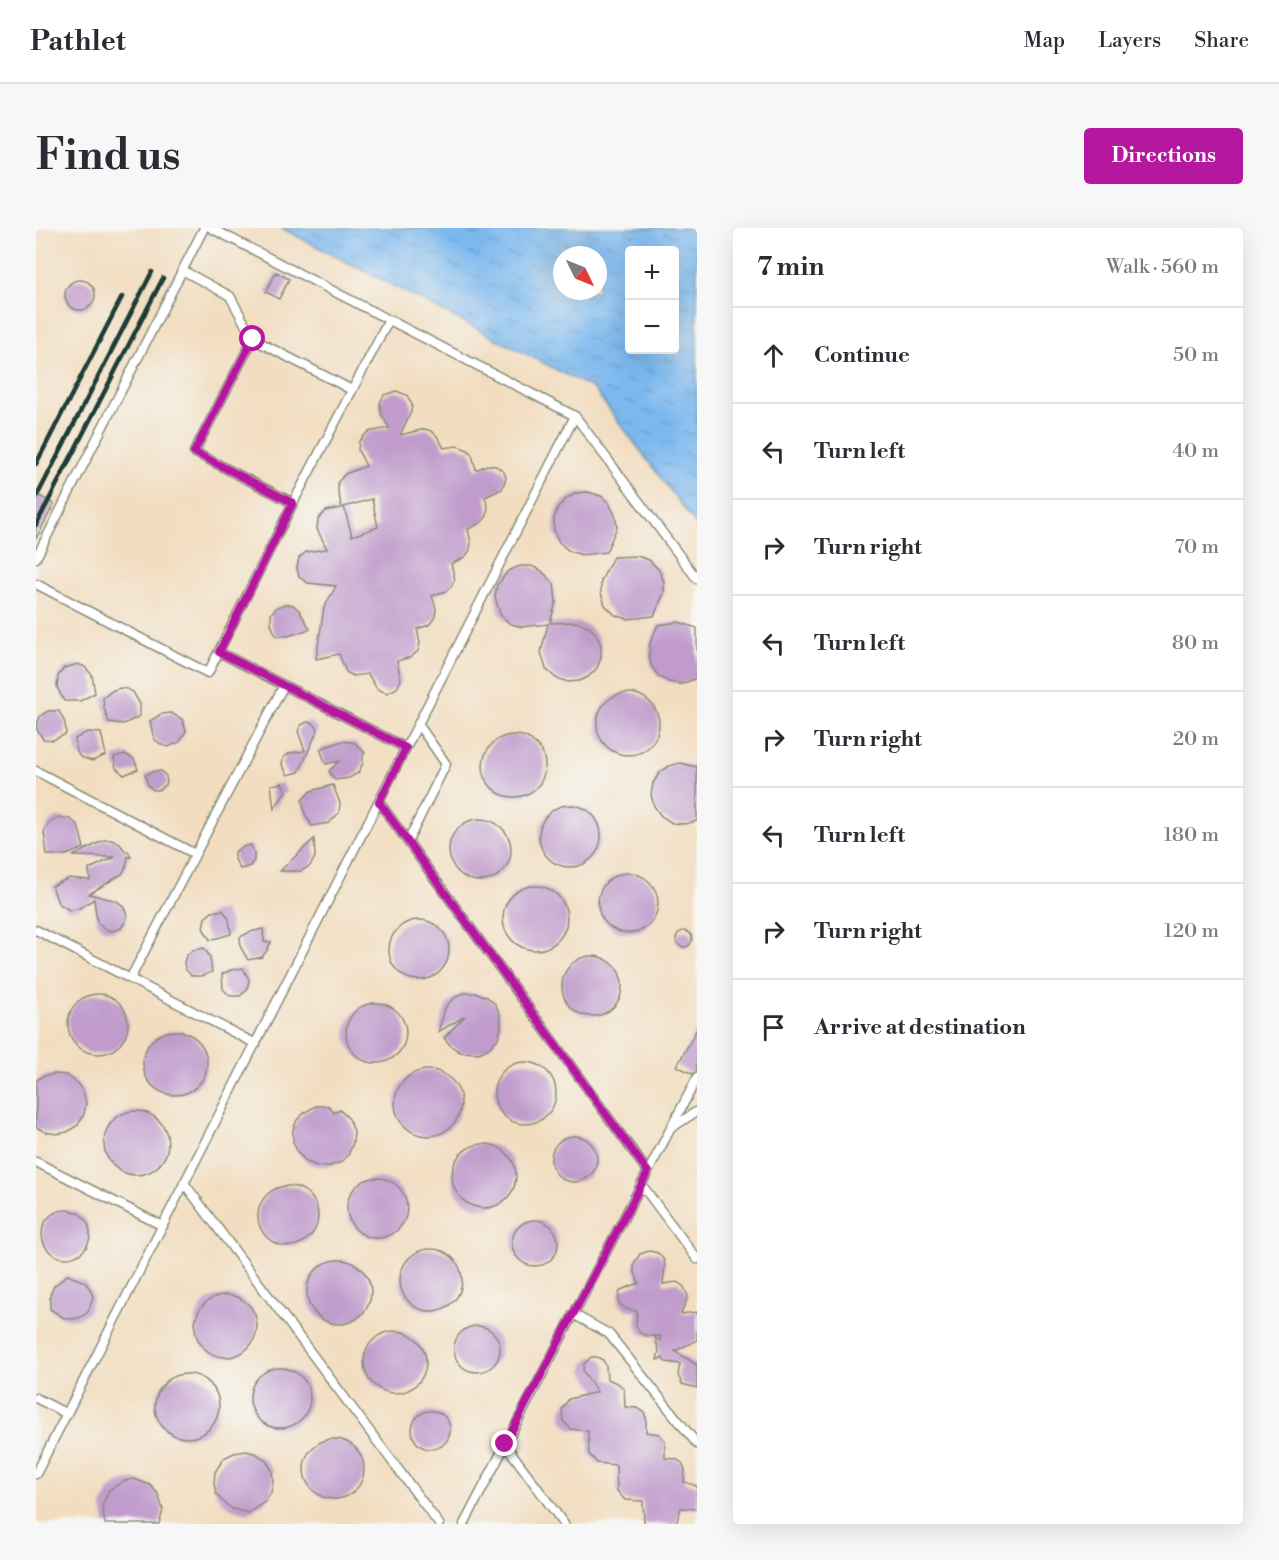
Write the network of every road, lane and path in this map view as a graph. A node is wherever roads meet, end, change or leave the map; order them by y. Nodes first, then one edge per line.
1 (204, 228) edge
2 (211, 228) edge
3 (182, 270) junction
4 (389, 320) junction
5 (253, 339) junction
6 (352, 390) junction
7 (575, 416) junction
8 (293, 503) junction
9 (36, 558) edge
10 (697, 579) edge
11 (36, 584) edge
12 (219, 652) junction
13 (284, 685) junction
14 (418, 724) junction
15 (406, 748) junction
16 (36, 771) edge
17 (379, 802) junction
18 (408, 841) junction
19 (195, 854) junction
20 (36, 930) edge
21 (130, 979) junction
22 (256, 1044) junction
23 (697, 1077) edge
24 (697, 1111) edge
25 (670, 1129) junction
26 (36, 1162) edge
27 (648, 1172) junction
28 (184, 1183) junction
29 (641, 1184) junction
30 (163, 1226) junction
31 (697, 1259) edge
32 (573, 1314) junction
33 (36, 1398) edge
34 (67, 1414) junction
35 (505, 1444) junction
36 (697, 1444) edge
37 (36, 1474) edge
38 (439, 1524) edge
39 (464, 1524) edge
40 (564, 1524) edge

1 - 3 lane
2 - 4 lane
3 - 5 lane
3 - 9 lane
4 - 6 lane
4 - 7 lane
5 - 6 lane
5 - 8 lane
6 - 8 lane
7 - 10 lane
7 - 14 lane
8 - 12 lane
11 - 12 lane
12 - 13 lane
13 - 15 lane
13 - 19 lane
14 - 15 lane
14 - 18 lane
15 - 17 lane
16 - 19 lane
17 - 18 lane
17 - 22 lane
18 - 27 lane
19 - 21 lane
20 - 21 lane
21 - 22 lane
22 - 28 lane
23 - 25 lane
24 - 25 lane
25 - 27 lane
26 - 30 lane
27 - 29 lane
28 - 30 lane
28 - 38 lane
29 - 31 lane
29 - 32 lane
30 - 34 lane
32 - 35 lane
32 - 36 lane
33 - 34 lane
34 - 37 lane
35 - 39 lane
35 - 40 lane

